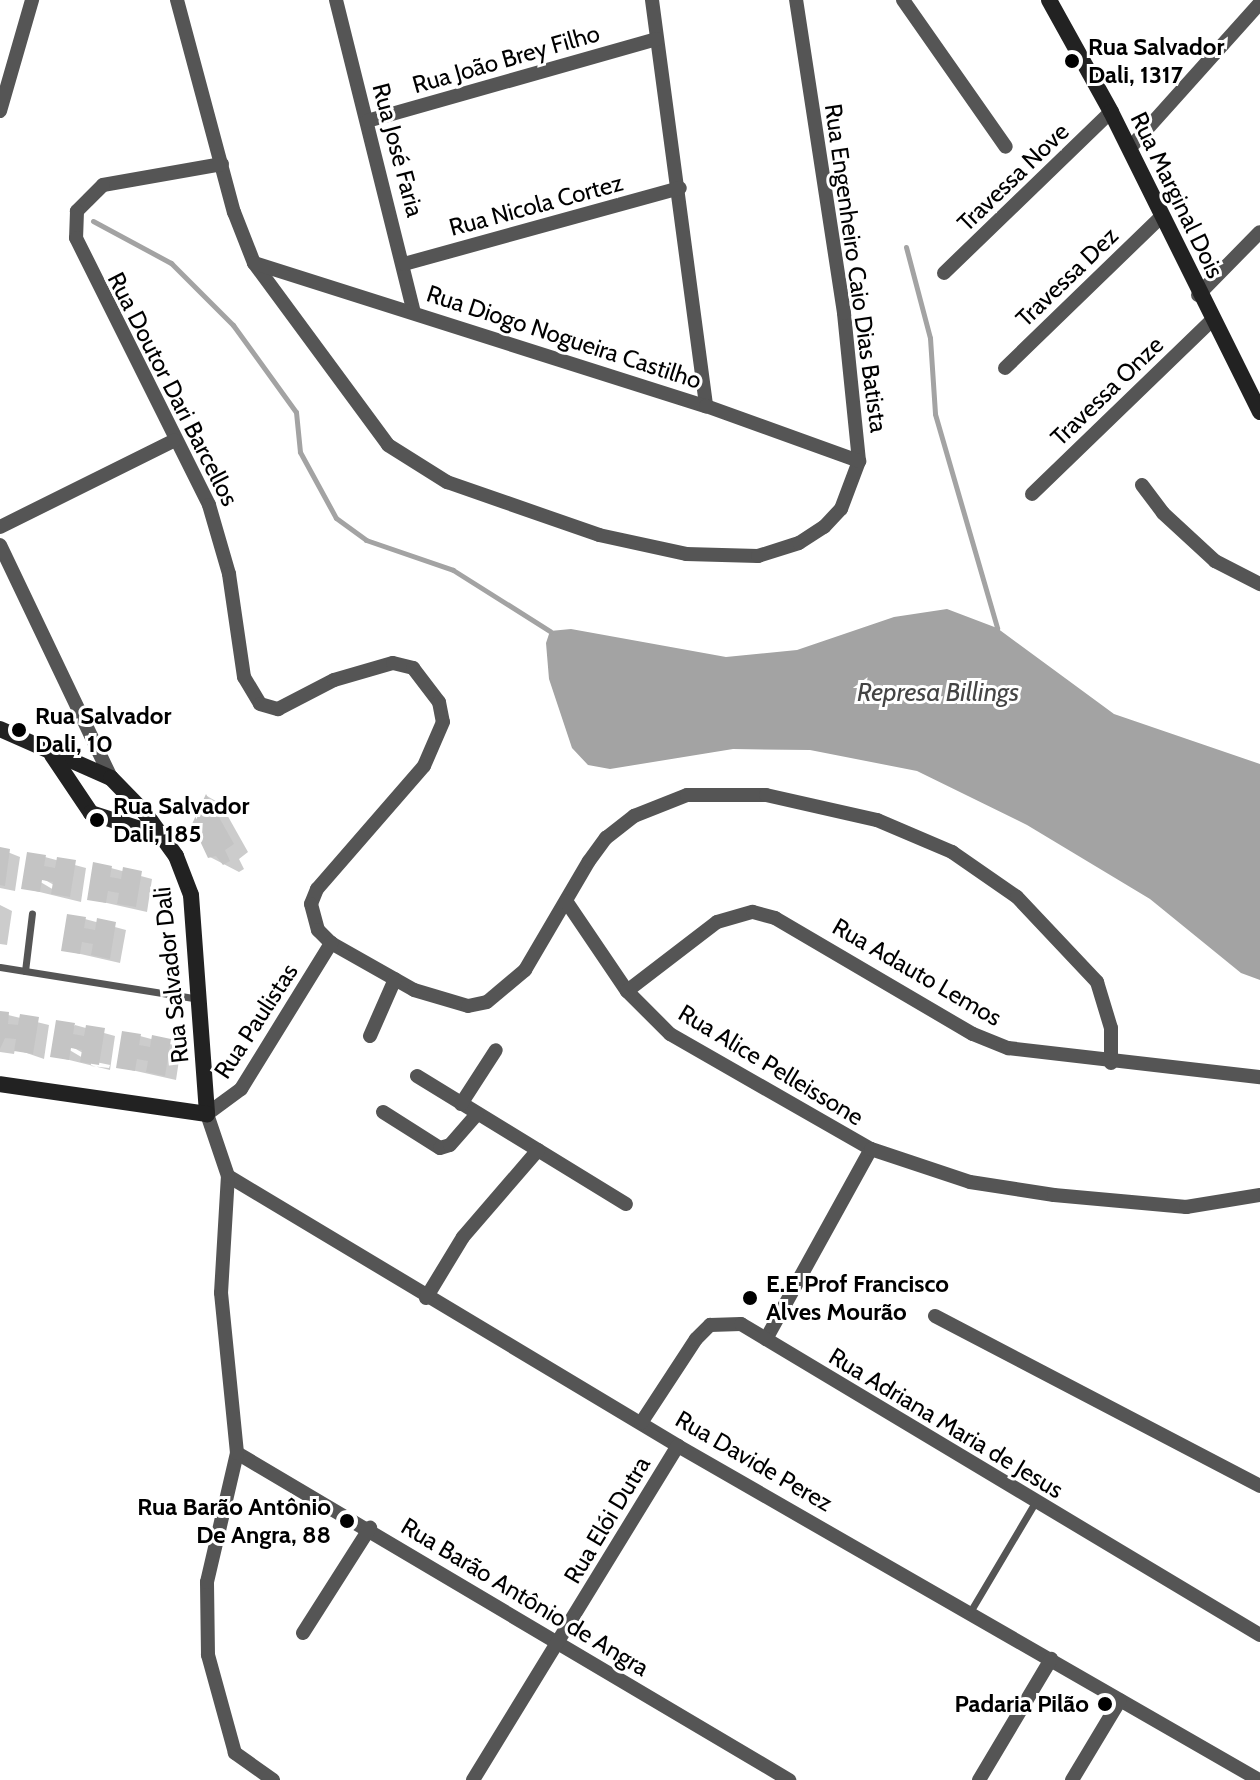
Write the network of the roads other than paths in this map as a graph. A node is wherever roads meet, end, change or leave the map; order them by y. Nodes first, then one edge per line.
1 (32, 0) edge
2 (177, 0) edge
3 (336, 0) edge
4 (652, 0) edge
5 (796, 0) edge
6 (903, 0) edge
7 (1049, 0) edge
8 (1260, 3) edge
9 (657, 39) junction
10 (0, 111) edge
11 (1111, 112) junction
12 (367, 121) junction
13 (1006, 147) dead end
14 (1129, 149) junction
15 (222, 164) junction
16 (680, 188) junction
17 (1160, 218) junction
18 (1260, 232) edge
19 (254, 263) junction
20 (404, 264) junction
21 (944, 273) dead end
22 (1198, 295) junction
23 (414, 312) junction
24 (1212, 320) junction
25 (1005, 368) dead end
26 (706, 406) junction
27 (1260, 412) edge
28 (175, 440) junction
29 (859, 461) junction
30 (1142, 485) dead end
31 (1032, 494) dead end
32 (0, 527) edge
33 (0, 545) edge
34 (1260, 584) edge
35 (0, 729) edge
36 (51, 754) junction
37 (104, 775) junction
38 (129, 795) junction
39 (77, 796) junction
40 (111, 823) junction
41 (165, 837) junction
42 (566, 901) junction
43 (32, 913) dead end
44 (331, 943) junction
45 (0, 967) edge
46 (25, 971) junction
47 (395, 979) junction
48 (627, 991) junction
49 (202, 999) junction
50 (370, 1036) dead end
51 (496, 1050) dead end
52 (1111, 1063) junction
53 (417, 1076) dead end
54 (1260, 1077) edge
55 (0, 1084) edge
56 (461, 1104) junction
57 (383, 1112) dead end
58 (207, 1114) junction
59 (477, 1114) junction
60 (871, 1149) junction
61 (538, 1150) junction
62 (228, 1176) junction
63 (1260, 1195) edge
64 (626, 1204) dead end
65 (426, 1298) junction
66 (935, 1316) dead end
67 (766, 1339) junction
68 (641, 1423) junction
69 (678, 1446) junction
70 (237, 1453) junction
71 (1260, 1486) edge
72 (1034, 1504) junction
73 (370, 1528) junction
74 (970, 1612) junction
75 (303, 1633) dead end
76 (1260, 1635) edge
77 (559, 1644) junction
78 (1051, 1659) junction
79 (1120, 1700) junction
80 (271, 1779) edge
81 (473, 1780) edge
82 (789, 1780) edge
83 (979, 1780) edge
84 (1072, 1780) edge
85 (1259, 1780) edge

1 - 10 street
2 - 15 street, Rua Engenheiro Caio Dias Batista
3 - 12 street, Rua José Faria
4 - 9 street
5 - 29 street, Rua Engenheiro Caio Dias Batista
6 - 13 street
7 - 11 street, Rua Marginal Dois
8 - 14 street
9 - 12 street, Rua João Brey Filho
9 - 16 street
11 - 14 street, Rua Marginal Dois
11 - 21 street, Travessa Nove
12 - 20 street, Rua José Faria
14 - 17 street, Rua Marginal Dois
15 - 19 street, Rua Engenheiro Caio Dias Batista
15 - 28 street, Rua Doutor Dari Barcellos
16 - 20 street, Rua Nicola Cortez
16 - 26 street
17 - 22 street, Rua Marginal Dois
17 - 25 street, Travessa Dez
18 - 22 street
19 - 23 street, Rua Diogo Nogueira Castilho
19 - 29 street, Rua Engenheiro Caio Dias Batista
20 - 23 street, Rua José Faria
22 - 24 street, Rua Marginal Dois
23 - 26 street, Rua Diogo Nogueira Castilho
24 - 27 street, Rua Marginal Dois
24 - 31 street, Travessa Onze
26 - 29 street, Rua Diogo Nogueira Castilho
28 - 32 street
28 - 44 street, Rua Doutor Dari Barcellos
30 - 34 street
33 - 37 street
35 - 36 street, Rua Salvador Dali
36 - 37 street, Rua Salvador Dali
36 - 39 street
37 - 38 street, Rua Salvador Dali
37 - 39 street
38 - 40 street
38 - 41 street, Rua Salvador Dali
39 - 40 street
40 - 41 street
41 - 49 street, Rua Salvador Dali
42 - 47 street
42 - 48 street, Rua Alice Pelleissone
42 - 52 street
43 - 46 lane
44 - 47 street
44 - 58 street, Rua Paulistas
45 - 46 lane
46 - 49 lane
47 - 50 street
48 - 52 street, Rua Adauto Lemos
48 - 60 street, Rua Alice Pelleissone
49 - 58 street, Rua Salvador Dali
51 - 56 street
52 - 54 street, Rua Adauto Lemos
53 - 56 street
55 - 58 street
56 - 59 street
57 - 59 street
58 - 62 street
59 - 61 street
60 - 63 street
60 - 67 street
61 - 64 street
61 - 65 street
62 - 65 street, Rua Davide Perez
62 - 70 street
65 - 68 street, Rua Davide Perez
66 - 71 street
67 - 68 street, Rua Adriana Maria de Jesus
67 - 72 street, Rua Adriana Maria de Jesus
68 - 69 street, Rua Davide Perez
69 - 74 street, Rua Davide Perez
69 - 77 street, Rua Elói Dutra
70 - 73 street, Rua Barão Antônio de Angra
70 - 80 street
72 - 74 lane
72 - 76 street, Rua Adriana Maria de Jesus
73 - 75 street
73 - 77 street, Rua Barão Antônio de Angra
74 - 78 street, Rua Davide Perez
77 - 81 street, Rua Elói Dutra
77 - 82 street, Rua Barão Antônio de Angra
78 - 79 street, Rua Davide Perez
78 - 83 street
79 - 84 street
79 - 85 street, Rua Davide Perez

